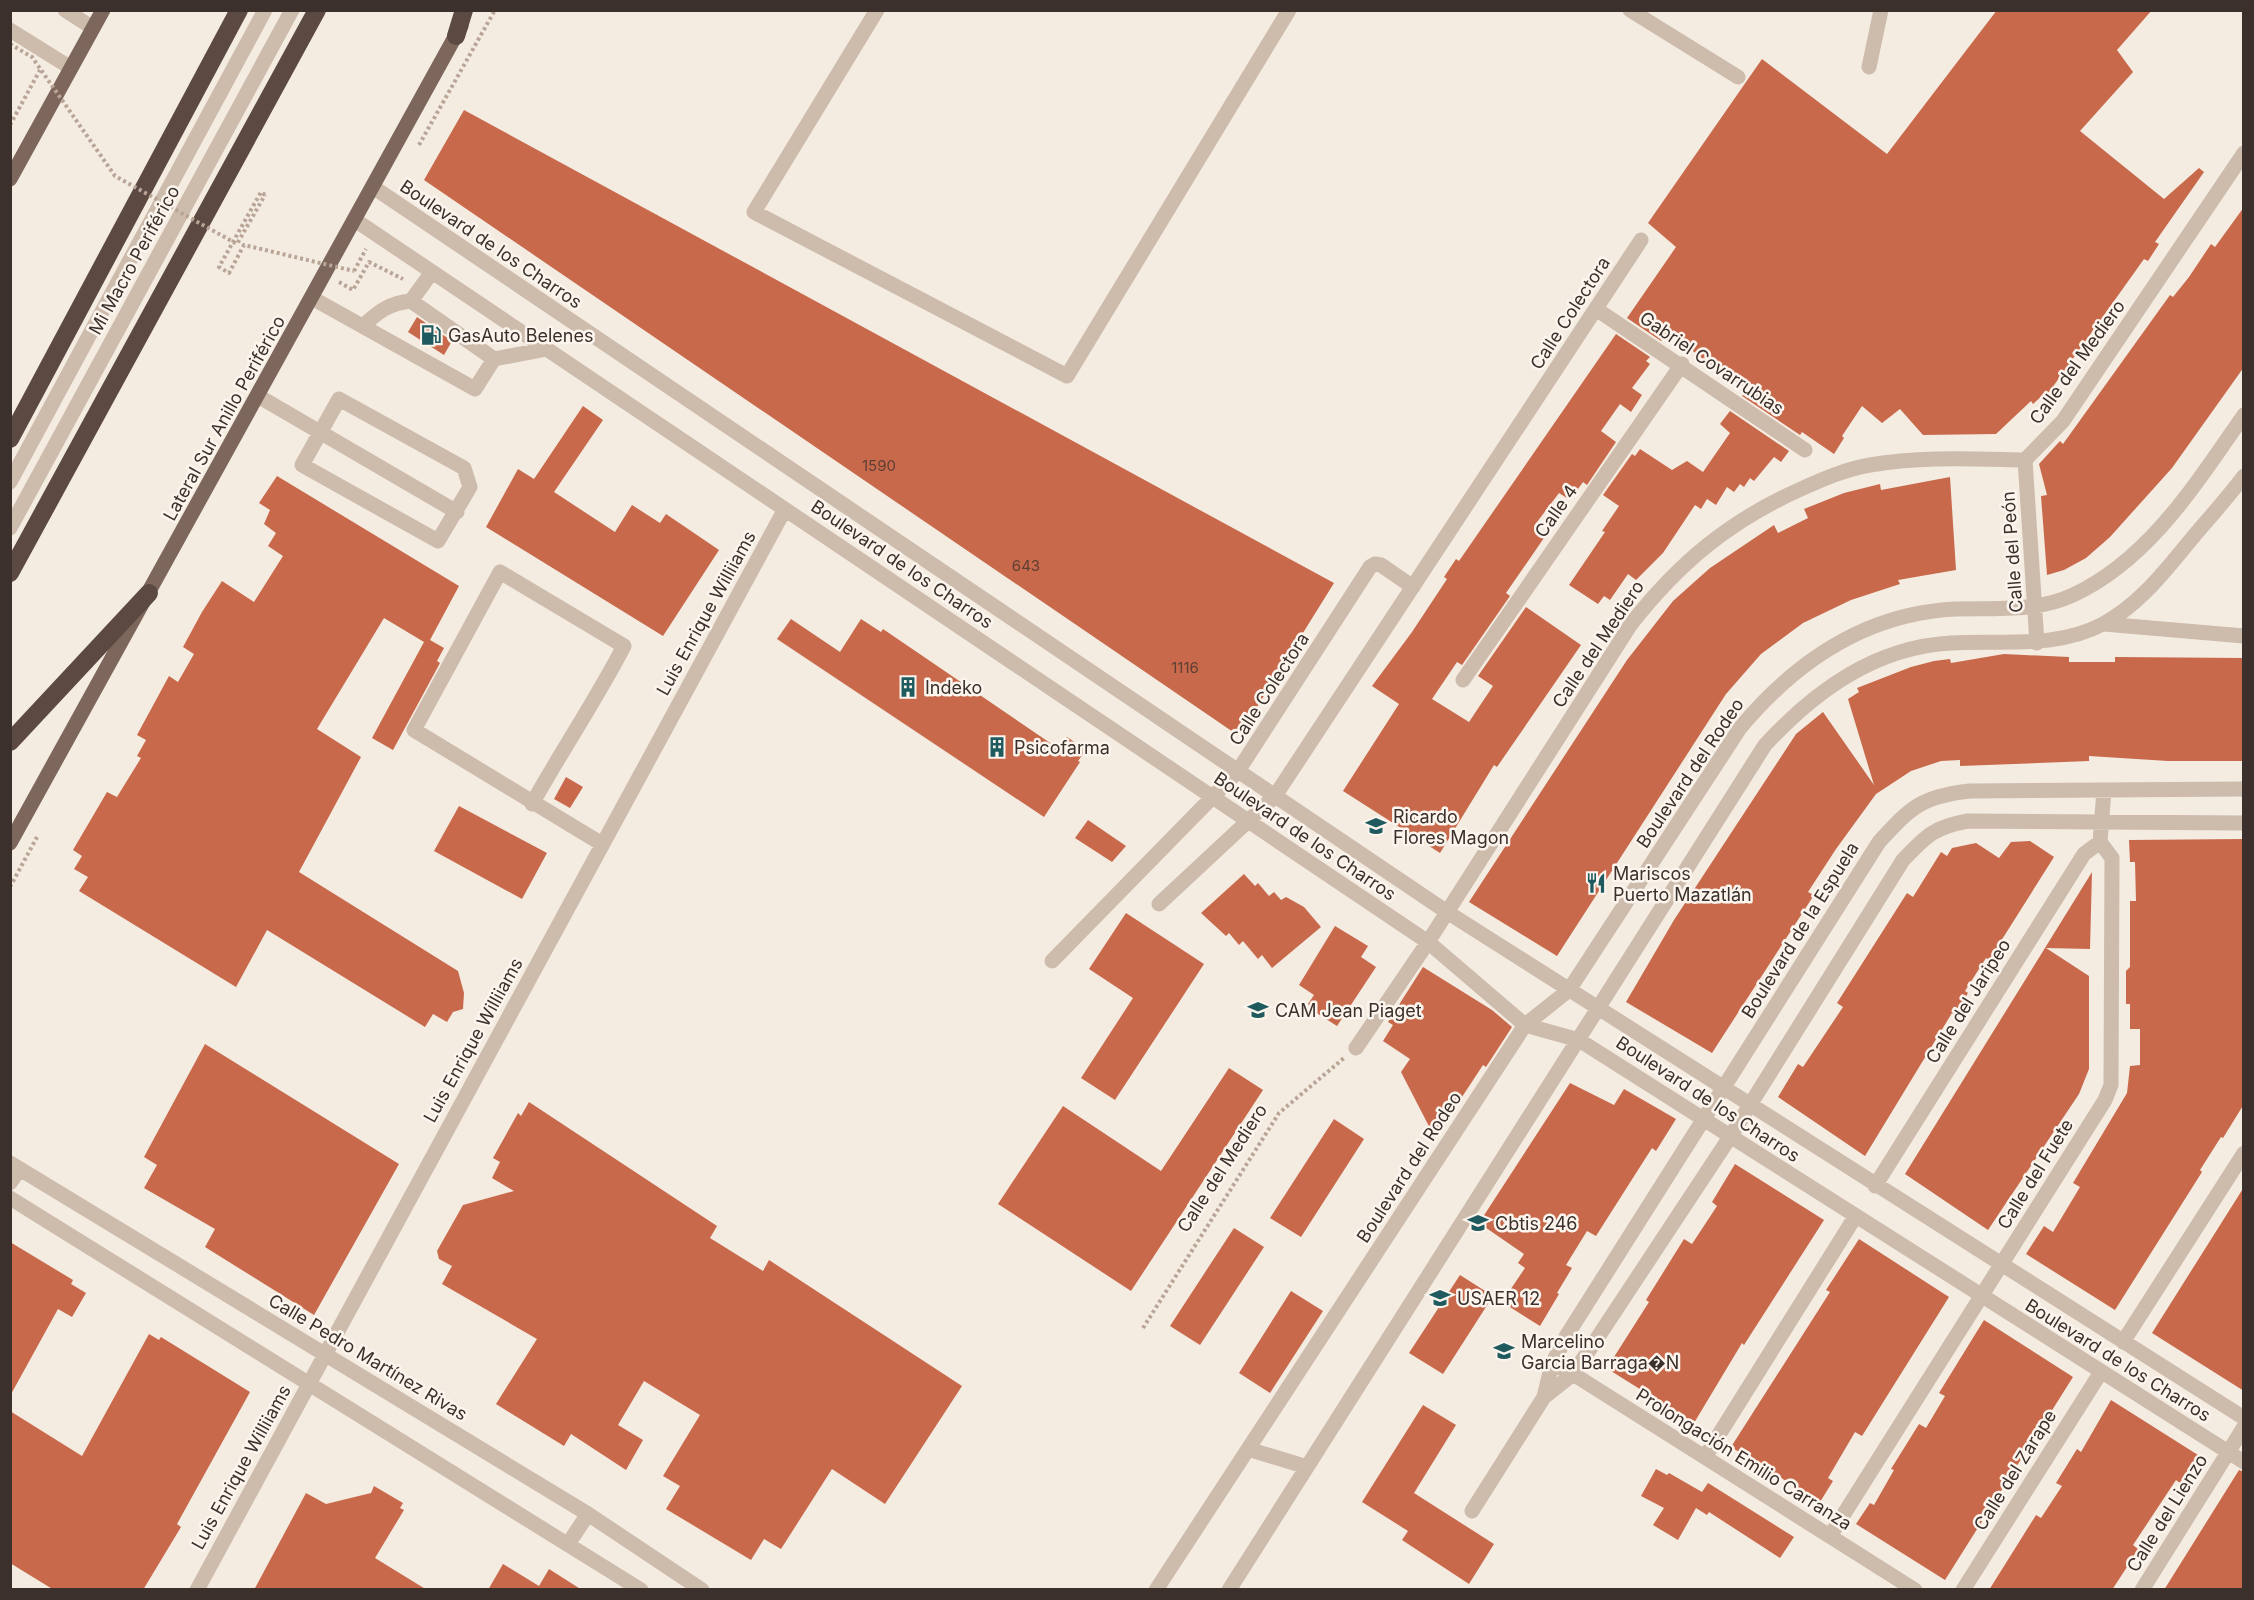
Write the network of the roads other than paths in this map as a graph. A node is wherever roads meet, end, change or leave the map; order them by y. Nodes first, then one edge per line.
1 (65, 10) edge
2 (103, 10) edge
3 (239, 10) edge
4 (266, 10) edge
5 (292, 10) edge
6 (317, 10) edge
7 (464, 10) edge
8 (470, 10) edge
9 (877, 10) edge
10 (1289, 10) edge
11 (1630, 10) edge
12 (1881, 10) edge
13 (93, 28) junction
14 (10, 30) edge
15 (456, 36) junction
16 (1869, 67) dead end
17 (71, 68) junction
18 (1738, 77) dead end
19 (2244, 153) edge
20 (10, 179) edge
21 (373, 187) junction
22 (355, 220) junction
23 (1641, 240) dead end
24 (432, 272) junction
25 (312, 298) junction
26 (411, 301) junction
27 (1596, 309) junction
28 (364, 325) junction
29 (547, 349) junction
30 (494, 359) junction
31 (1682, 364) junction
32 (258, 396) junction
33 (2244, 415) edge
34 (319, 432) junction
35 (10, 439) edge
36 (1805, 450) dead end
37 (2025, 460) junction
38 (2244, 476) edge
39 (10, 482) edge
40 (785, 509) junction
41 (458, 512) junction
42 (10, 528) edge
43 (10, 573) edge
44 (1413, 587) junction
45 (150, 592) junction
46 (2035, 606) junction
47 (2104, 624) junction
48 (2244, 636) edge
49 (2037, 642) junction
50 (1463, 680) dead end
51 (10, 742) edge
52 (1239, 771) junction
53 (2244, 789) edge
54 (2104, 790) junction
55 (1275, 796) junction
56 (1212, 797) junction
57 (532, 804) junction
58 (1248, 821) junction
59 (2103, 823) junction
60 (2244, 823) edge
61 (2100, 842) junction
62 (10, 843) edge
63 (602, 844) junction
64 (1160, 904) dead end
65 (1447, 912) junction
66 (1428, 942) junction
67 (1052, 961) dead end
68 (1569, 990) junction
69 (1598, 1009) junction
70 (1525, 1025) junction
71 (1579, 1040) junction
72 (1356, 1048) road end
73 (1723, 1089) junction
74 (1749, 1106) junction
75 (1703, 1120) junction
76 (1730, 1137) junction
77 (2244, 1153) edge
78 (15, 1166) edge
79 (10, 1183) edge
80 (1875, 1186) junction
81 (10, 1198) edge
82 (1856, 1217) junction
83 (2001, 1265) junction
84 (1981, 1296) junction
85 (2123, 1342) junction
86 (325, 1354) junction
87 (1551, 1364) junction
88 (2101, 1372) junction
89 (1573, 1374) junction
90 (309, 1383) junction
91 (1544, 1397) junction
92 (2244, 1418) edge
93 (2244, 1427) edge
94 (1248, 1449) junction
95 (2228, 1452) junction
96 (1705, 1457) junction
97 (2244, 1462) edge
98 (1307, 1467) junction
99 (1472, 1511) dead end
100 (588, 1514) junction
101 (1830, 1536) junction
102 (568, 1544) junction
103 (680, 1583) edge
104 (197, 1590) edge
105 (641, 1590) edge
106 (702, 1590) edge
107 (1156, 1590) edge
108 (1229, 1590) edge
109 (1915, 1590) edge
110 (1963, 1590) edge
111 (2142, 1590) edge

1 - 13 street
2 - 13 main road
3 - 35 highway
4 - 39 street, Mi Macro Periférico
5 - 42 street, Mi Macro Periférico
6 - 43 highway
7 - 15 highway
8 - 15 main road, Lateral Sur Anillo Periférico
9 - 10 street
11 - 18 street
12 - 16 street
13 - 17 main road
14 - 17 street
15 - 21 main road, Lateral Sur Anillo Periférico
17 - 20 main road
19 - 37 street, Calle del Mediero
21 - 22 main road, Lateral Sur Anillo Periférico
21 - 52 street, Boulevard de los Charros
22 - 24 street, Boulevard de los Charros
22 - 25 main road, Lateral Sur Anillo Periférico
23 - 27 street, Calle Colectora
24 - 26 street
24 - 29 street, Boulevard de los Charros
25 - 28 street
25 - 32 main road, Lateral Sur Anillo Periférico
26 - 28 street
26 - 30 street
27 - 31 street, Gabriel Covarrubias
27 - 44 street, Calle Colectora
28 - 30 street
29 - 30 street
29 - 40 street, Boulevard de los Charros
31 - 36 street, Gabriel Covarrubias
31 - 50 street, Calle 4
32 - 34 street
32 - 45 main road, Lateral Sur Anillo Periférico
33 - 46 street, Boulevard del Rodeo
34 - 41 street
34 - 41 street
34 - 41 street
37 - 46 street, Calle del Peón
37 - 65 street, Calle del Mediero
38 - 47 street
40 - 56 street, Boulevard de los Charros
40 - 63 street, Luis Enrique Williiams
44 - 52 street, Calle Colectora
44 - 55 street, Calle Colectora
45 - 51 highway
45 - 62 main road, Lateral Sur Anillo Periférico
46 - 49 street, Calle del Peón
46 - 68 street, Boulevard del Rodeo
47 - 48 street
47 - 49 street
49 - 69 street
52 - 55 street, Boulevard de los Charros
52 - 56 street, Calle Colectora
53 - 54 street, Boulevard de la Espuela
54 - 59 street
54 - 73 street, Boulevard de la Espuela
55 - 58 street, Calle Colectora
55 - 65 street, Boulevard de los Charros
56 - 58 street, Boulevard de los Charros
56 - 67 street, Calle Colectora
57 - 57 street
57 - 63 street
58 - 64 street, Calle Colectora
58 - 66 street, Boulevard de los Charros
59 - 60 street
59 - 61 street
59 - 74 street
61 - 80 street, Calle del Jaripeo
61 - 83 street, Calle del Fuete
63 - 86 street, Luis Enrique Williiams
65 - 66 street, Calle del Mediero
65 - 68 street, Boulevard de los Charros
66 - 70 street, Boulevard de los Charros
66 - 72 street, Calle del Mediero
68 - 69 street, Boulevard de los Charros
68 - 70 street, Boulevard del Rodeo
69 - 71 street
69 - 73 street, Boulevard de los Charros
70 - 71 street, Boulevard de los Charros
70 - 94 street, Boulevard del Rodeo
71 - 75 street, Boulevard de los Charros
71 - 98 street
73 - 74 street, Boulevard de los Charros
73 - 75 street, Boulevard de la Espuela
74 - 76 street
74 - 80 street, Boulevard de los Charros
75 - 76 street, Boulevard de los Charros
75 - 87 street, Boulevard de la Espuela
76 - 82 street, Boulevard de los Charros
76 - 89 street
77 - 85 street
78 - 79 street
78 - 86 street, Calle Pedro Martínez Rivas
80 - 83 street, Boulevard de los Charros
81 - 90 street
82 - 84 street, Boulevard de los Charros
82 - 96 street
83 - 84 street, Calle del Fuete
83 - 85 street, Boulevard de los Charros
84 - 88 street, Boulevard de los Charros
84 - 101 street, Calle del Fuete
85 - 92 street, Boulevard de los Charros
86 - 90 street, Luis Enrique Williiams
86 - 100 street, Calle Pedro Martínez Rivas
87 - 89 street, Prolongación Emilio Carranza
87 - 91 street, Boulevard de la Espuela
88 - 95 street, Boulevard de los Charros
88 - 110 street, Calle del Zarape
89 - 91 street
89 - 96 street, Prolongación Emilio Carranza
90 - 102 street
90 - 104 street, Luis Enrique Williiams
91 - 99 street
93 - 95 street, Calle del Lienzo
94 - 98 street
94 - 107 street, Boulevard del Rodeo
95 - 97 street, Boulevard de los Charros
95 - 111 street, Calle del Lienzo
96 - 101 street, Prolongación Emilio Carranza
98 - 108 street
100 - 102 street
100 - 103 street, Calle Pedro Martínez Rivas
101 - 109 street, Prolongación Emilio Carranza
102 - 105 street
103 - 106 street, Calle Pedro Martínez Rivas

